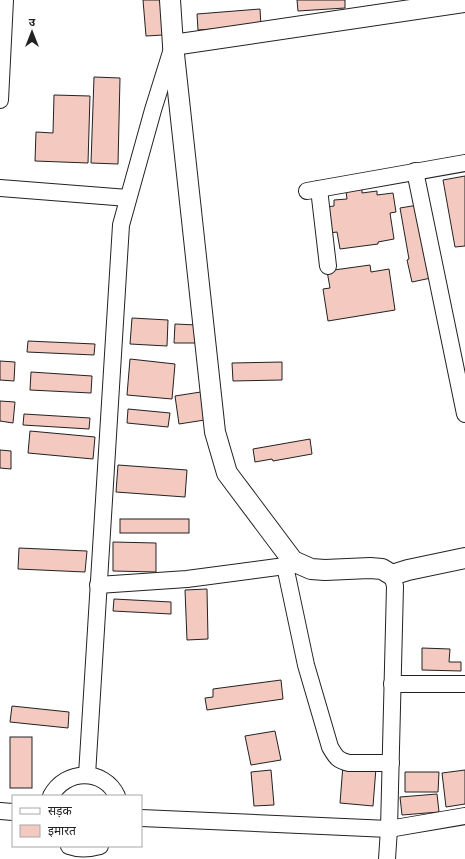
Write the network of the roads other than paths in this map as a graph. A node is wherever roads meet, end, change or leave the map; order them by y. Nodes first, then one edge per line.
1 (170, 0) edge
2 (3, 1) edge
3 (465, 2) edge
4 (173, 45) junction
5 (0, 100) edge
6 (465, 163) edge
7 (415, 171) junction
8 (0, 188) edge
9 (128, 198) junction
10 (328, 266) dead end
11 (465, 414) edge
12 (465, 558) edge
13 (289, 564) junction
14 (392, 575) junction
15 (98, 585) junction
16 (392, 684) junction
17 (465, 684) edge
18 (391, 763) junction
19 (86, 775) junction
20 (52, 795) edge
21 (116, 795) edge
22 (0, 811) edge
23 (12, 812) edge
24 (465, 816) edge
25 (142, 818) edge
26 (389, 829) junction
27 (96, 847) edge
28 (74, 851) edge
29 (387, 859) edge

1 - 4 main road
2 - 5 street
3 - 4 main road
4 - 9 street
4 - 13 main road
6 - 7 street
7 - 10 street
7 - 11 street
8 - 9 street
9 - 15 street
12 - 14 main road
13 - 14 main road
13 - 15 street
13 - 18 street
14 - 16 street
15 - 19 street
16 - 17 street
16 - 18 street
18 - 26 street
19 - 20 street
19 - 21 street
22 - 23 street
24 - 26 street
25 - 26 street
26 - 29 street
27 - 28 street

